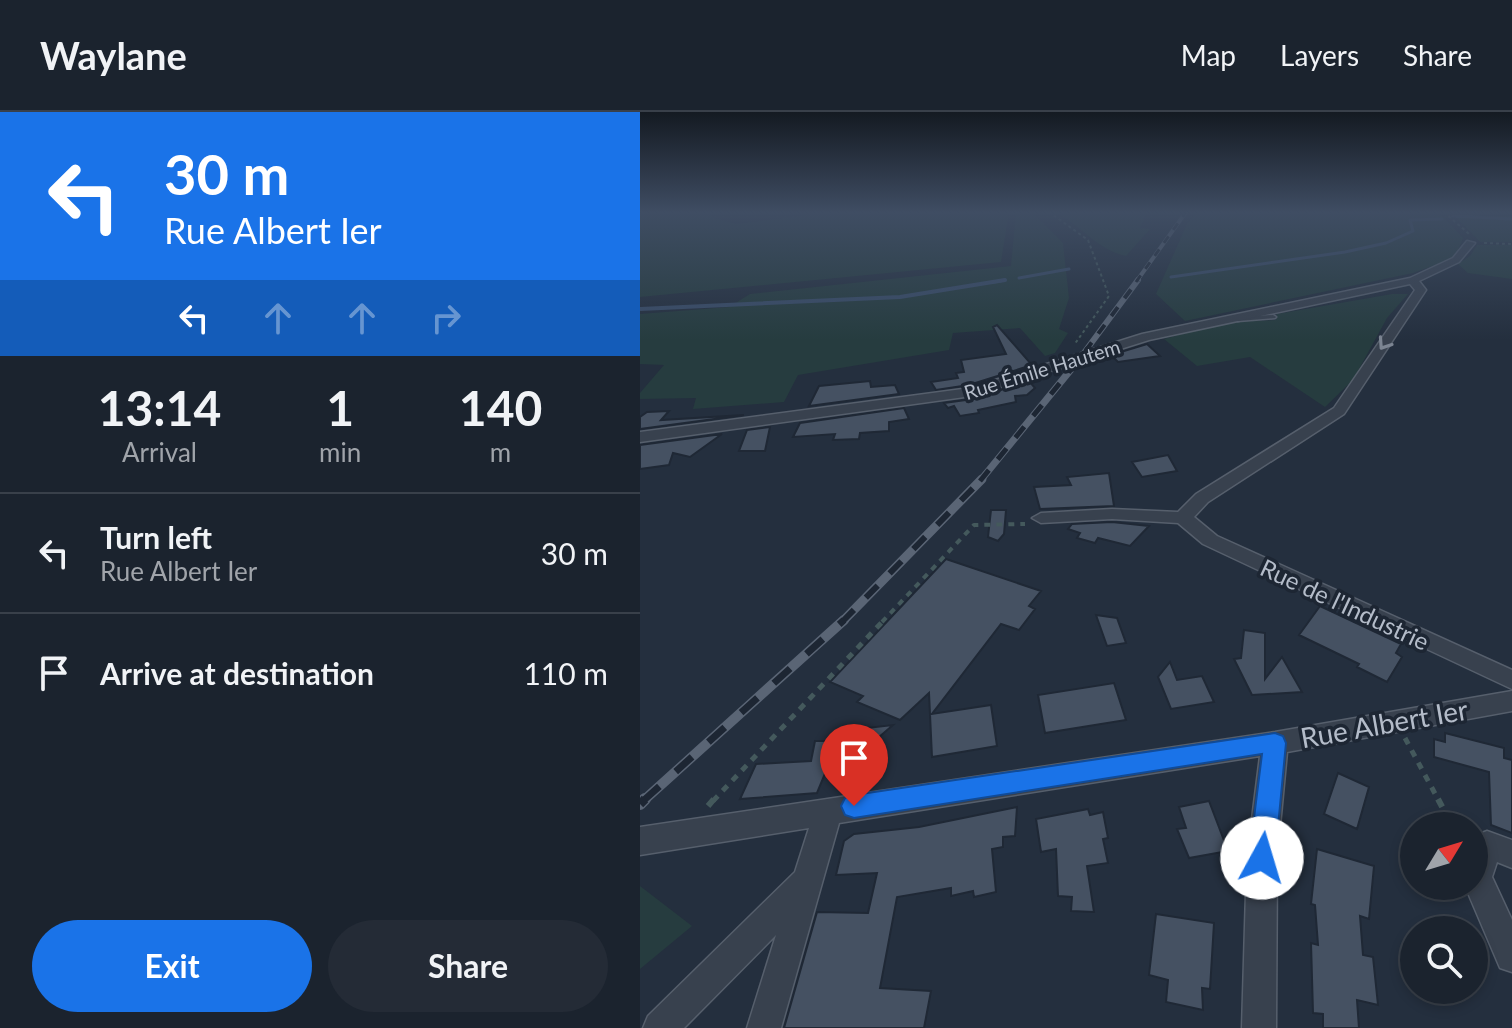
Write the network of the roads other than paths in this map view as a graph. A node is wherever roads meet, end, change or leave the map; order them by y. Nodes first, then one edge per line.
1 (1462, 255) edge
2 (1413, 280) junction
3 (1273, 317) dead end
4 (1220, 319) junction
5 (640, 437) edge
6 (1041, 518) road end
7 (1183, 518) junction
8 (1512, 680) edge
9 (1512, 701) edge
10 (1275, 743) junction
11 (828, 811) junction
12 (640, 841) edge
13 (1512, 854) edge
14 (807, 880) junction
15 (1512, 956) edge
16 (660, 1028) edge
17 (764, 1028) edge
18 (1259, 1028) edge

1 - 2 street, Rue Émile Hautem
2 - 4 street, Rue Émile Hautem
2 -> 7 street
3 - 4 lane
4 - 5 street, Rue Émile Hautem
6 - 7 street
7 - 8 street, Rue de l'Industrie
9 - 10 street, Rue Albert Ier
10 - 11 street, Rue Albert Ier
10 - 18 street
11 - 12 street, Rue Albert Ier
11 - 14 street
13 - 15 street
14 - 16 street
14 - 17 street

